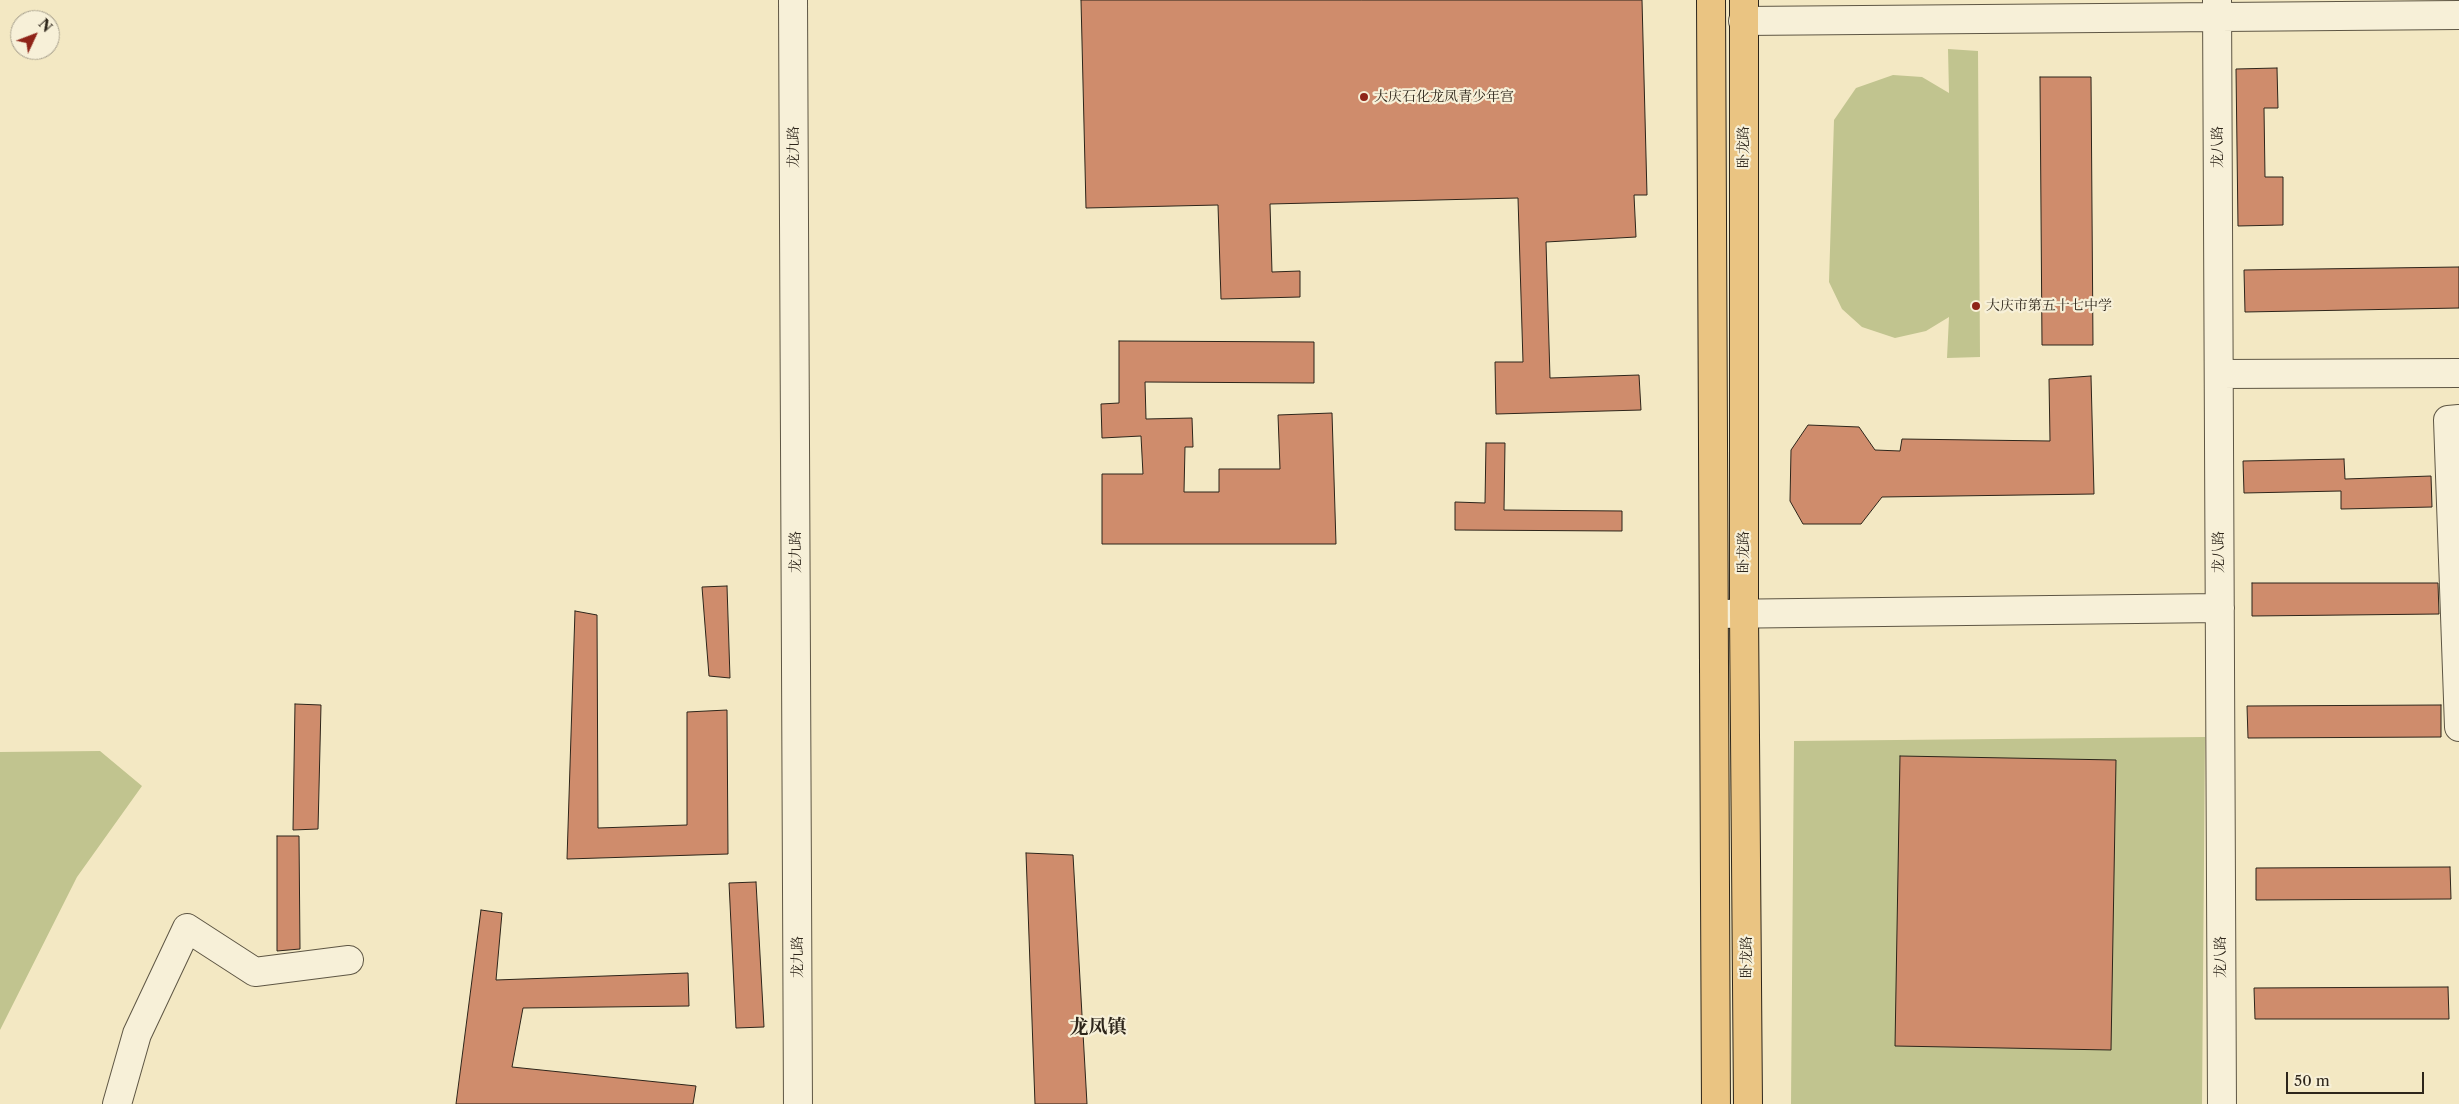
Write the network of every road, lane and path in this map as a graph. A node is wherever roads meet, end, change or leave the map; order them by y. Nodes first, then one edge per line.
1 (793, 0) edge
2 (1711, 0) edge
3 (2217, 8) edge
4 (1744, 10) edge
5 (2459, 15) edge
6 (2459, 373) edge
7 (2219, 374) junction
8 (2459, 419) edge
9 (2220, 608) junction
10 (1714, 614) junction
11 (1744, 614) junction
12 (2459, 727) edge
13 (349, 960) dead end
14 (117, 1104) edge
15 (798, 1104) edge
16 (1716, 1104) edge
17 (1748, 1104) edge
18 (2222, 1104) edge

1 - 15 street, 龙九路
2 - 10 main road
3 - 4 street
3 - 5 street
3 - 7 street, 龙八路
4 - 11 main road, 卧龙路
6 - 7 street
7 - 9 street, 龙八路
8 - 12 street
9 - 11 street
9 - 18 street, 龙八路
10 - 11 street
10 - 16 main road
11 - 17 main road, 卧龙路
13 - 14 street

